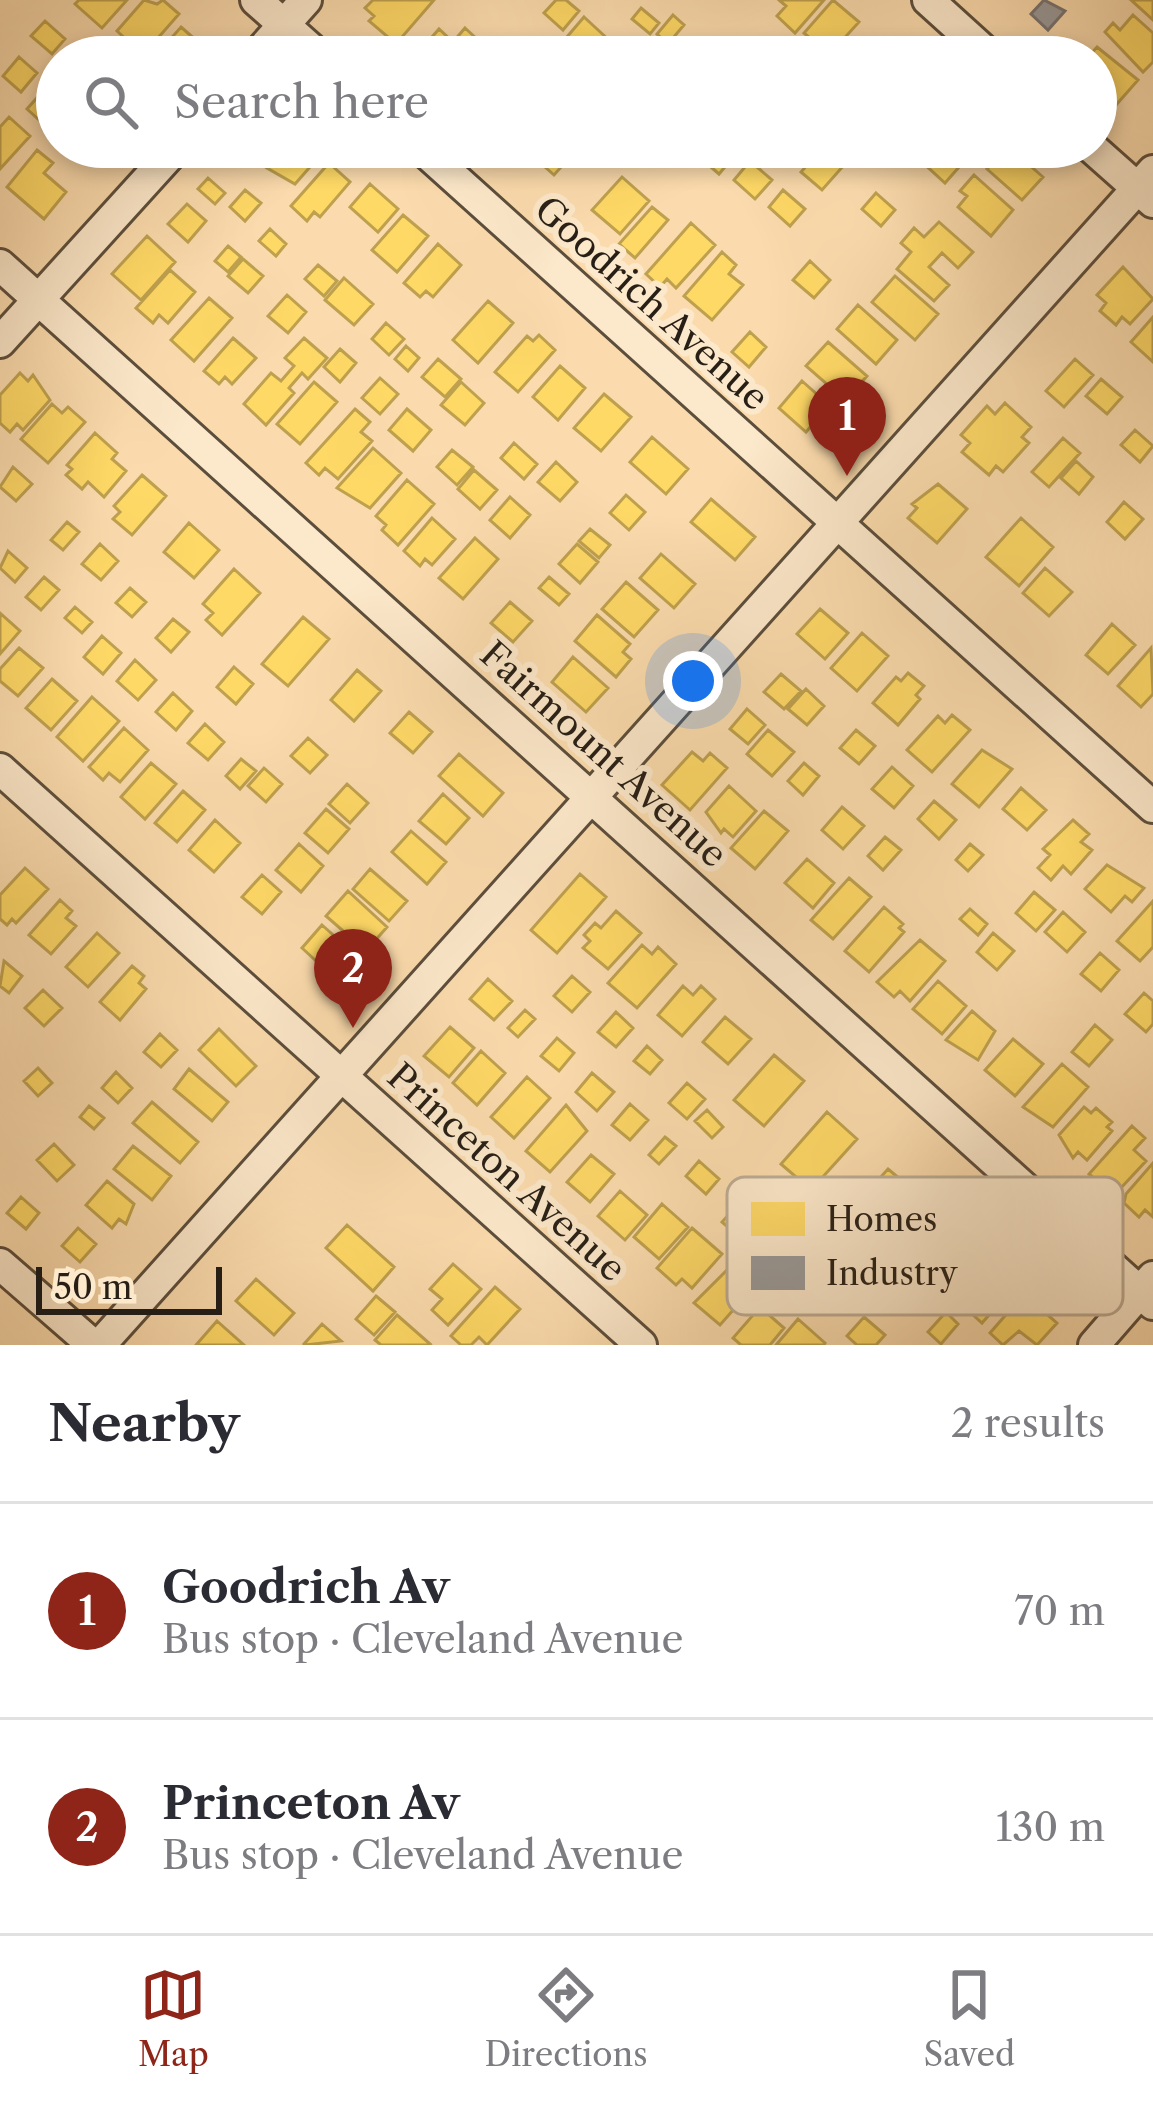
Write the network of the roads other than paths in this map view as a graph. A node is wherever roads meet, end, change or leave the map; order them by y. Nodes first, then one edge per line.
1 (256, 0) edge
2 (306, 0) edge
3 (928, 0) edge
4 (284, 25) junction
5 (274, 36) edge
6 (296, 36) edge
7 (968, 36) edge
8 (1117, 165) edge
9 (158, 168) edge
10 (443, 168) edge
11 (1148, 187) edge
12 (0, 265) edge
13 (38, 298) junction
14 (0, 342) edge
15 (836, 522) junction
16 (0, 770) edge
17 (591, 796) junction
18 (1153, 807) edge
19 (341, 1075) junction
20 (1020, 1177) edge
21 (0, 1264) edge
22 (1123, 1269) edge
23 (1148, 1291) edge
24 (96, 1345) edge
25 (641, 1345) edge
26 (1094, 1345) edge

1 - 4 street
2 - 4 street
3 - 7 street
4 - 5 street
4 - 6 street
8 - 11 street
9 - 13 street
10 - 15 street, Goodrich Avenue
11 - 15 street
12 - 13 street, Fairmount Avenue
13 - 14 street
13 - 17 street, Fairmount Avenue
15 - 17 street
15 - 18 street, Goodrich Avenue
16 - 19 street, Princeton Avenue
17 - 19 street
17 - 20 street, Fairmount Avenue
19 - 24 street
19 - 25 street, Princeton Avenue
21 - 24 street
22 - 23 street, Fairmount Avenue
23 - 26 street

